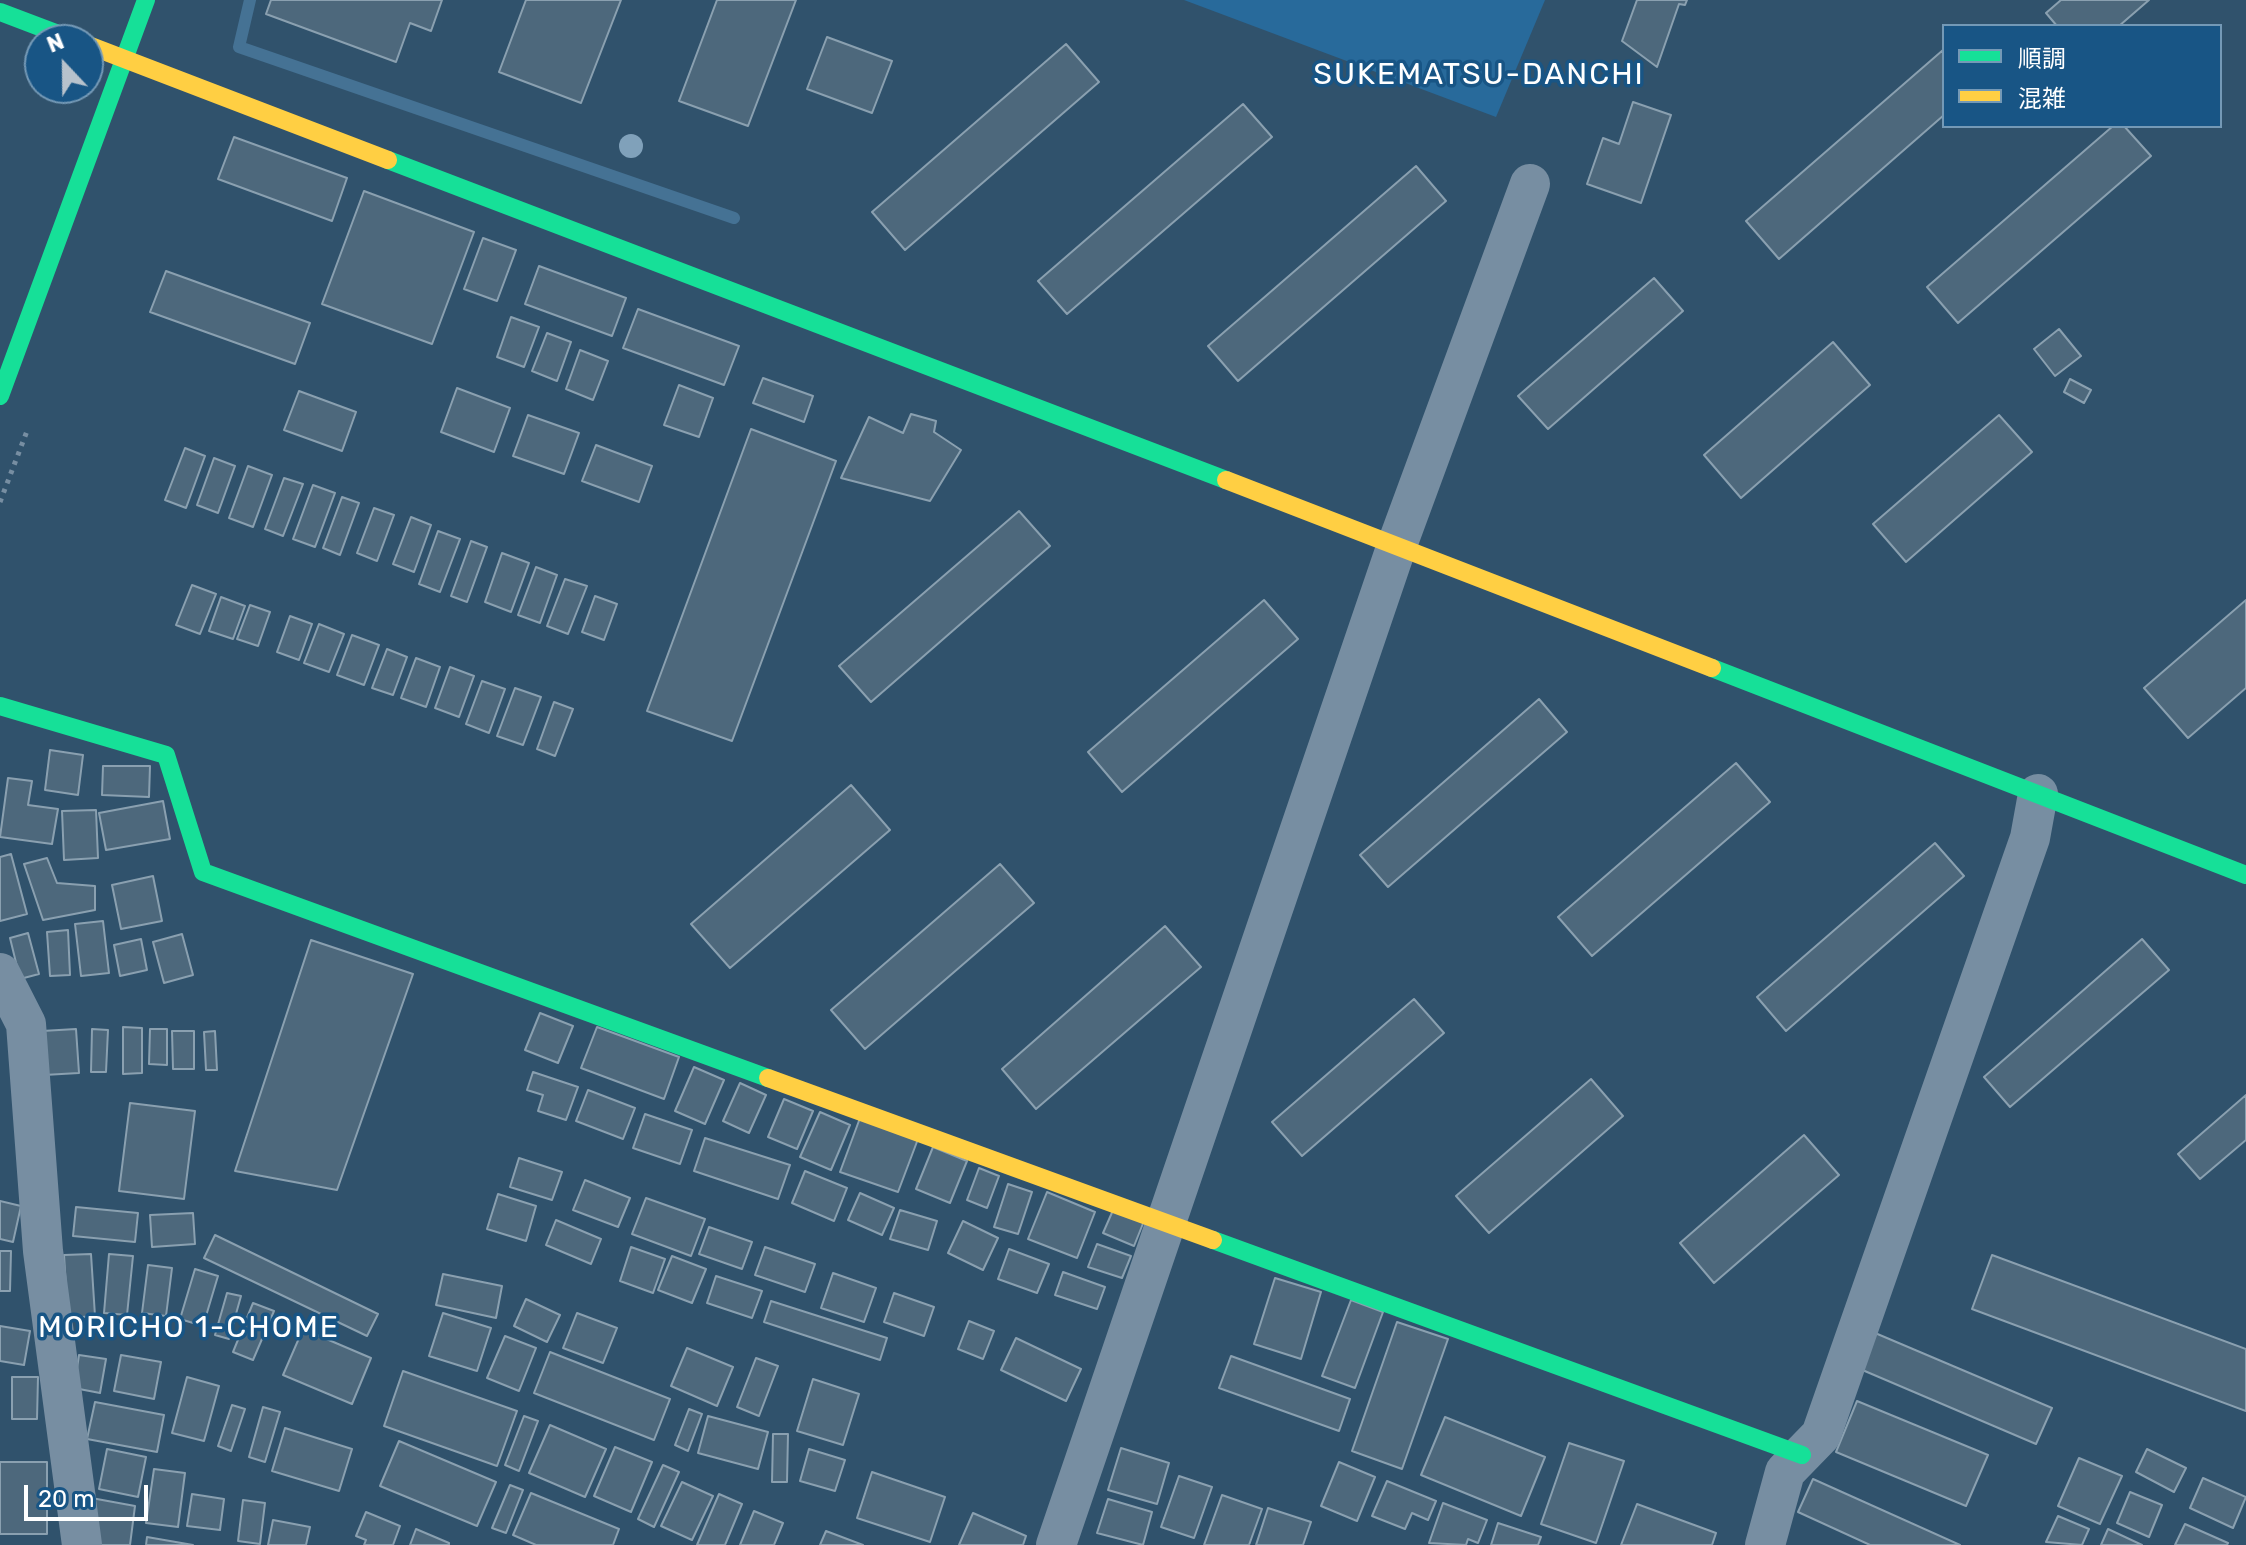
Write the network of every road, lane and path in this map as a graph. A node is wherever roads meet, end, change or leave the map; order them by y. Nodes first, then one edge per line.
1 (146, 0) edge
2 (0, 12) edge
3 (32, 24) edge
4 (104, 51) edge
5 (124, 59) junction
6 (1530, 184) dead end
7 (0, 396) edge
8 (1397, 545) junction
9 (0, 706) edge
10 (2038, 794) junction
11 (2246, 875) edge
12 (0, 973) edge
13 (1166, 1222) junction
14 (1802, 1455) junction
15 (82, 1545) edge
16 (1056, 1545) edge
17 (1765, 1545) edge

1 - 5 street
2 - 3 street
4 - 5 street
5 - 7 street
5 - 8 street
6 - 8 street
8 - 10 street
8 - 13 street
9 - 13 street
10 - 11 street
10 - 14 street
12 - 15 street
13 - 14 street
13 - 16 street
14 - 17 street

